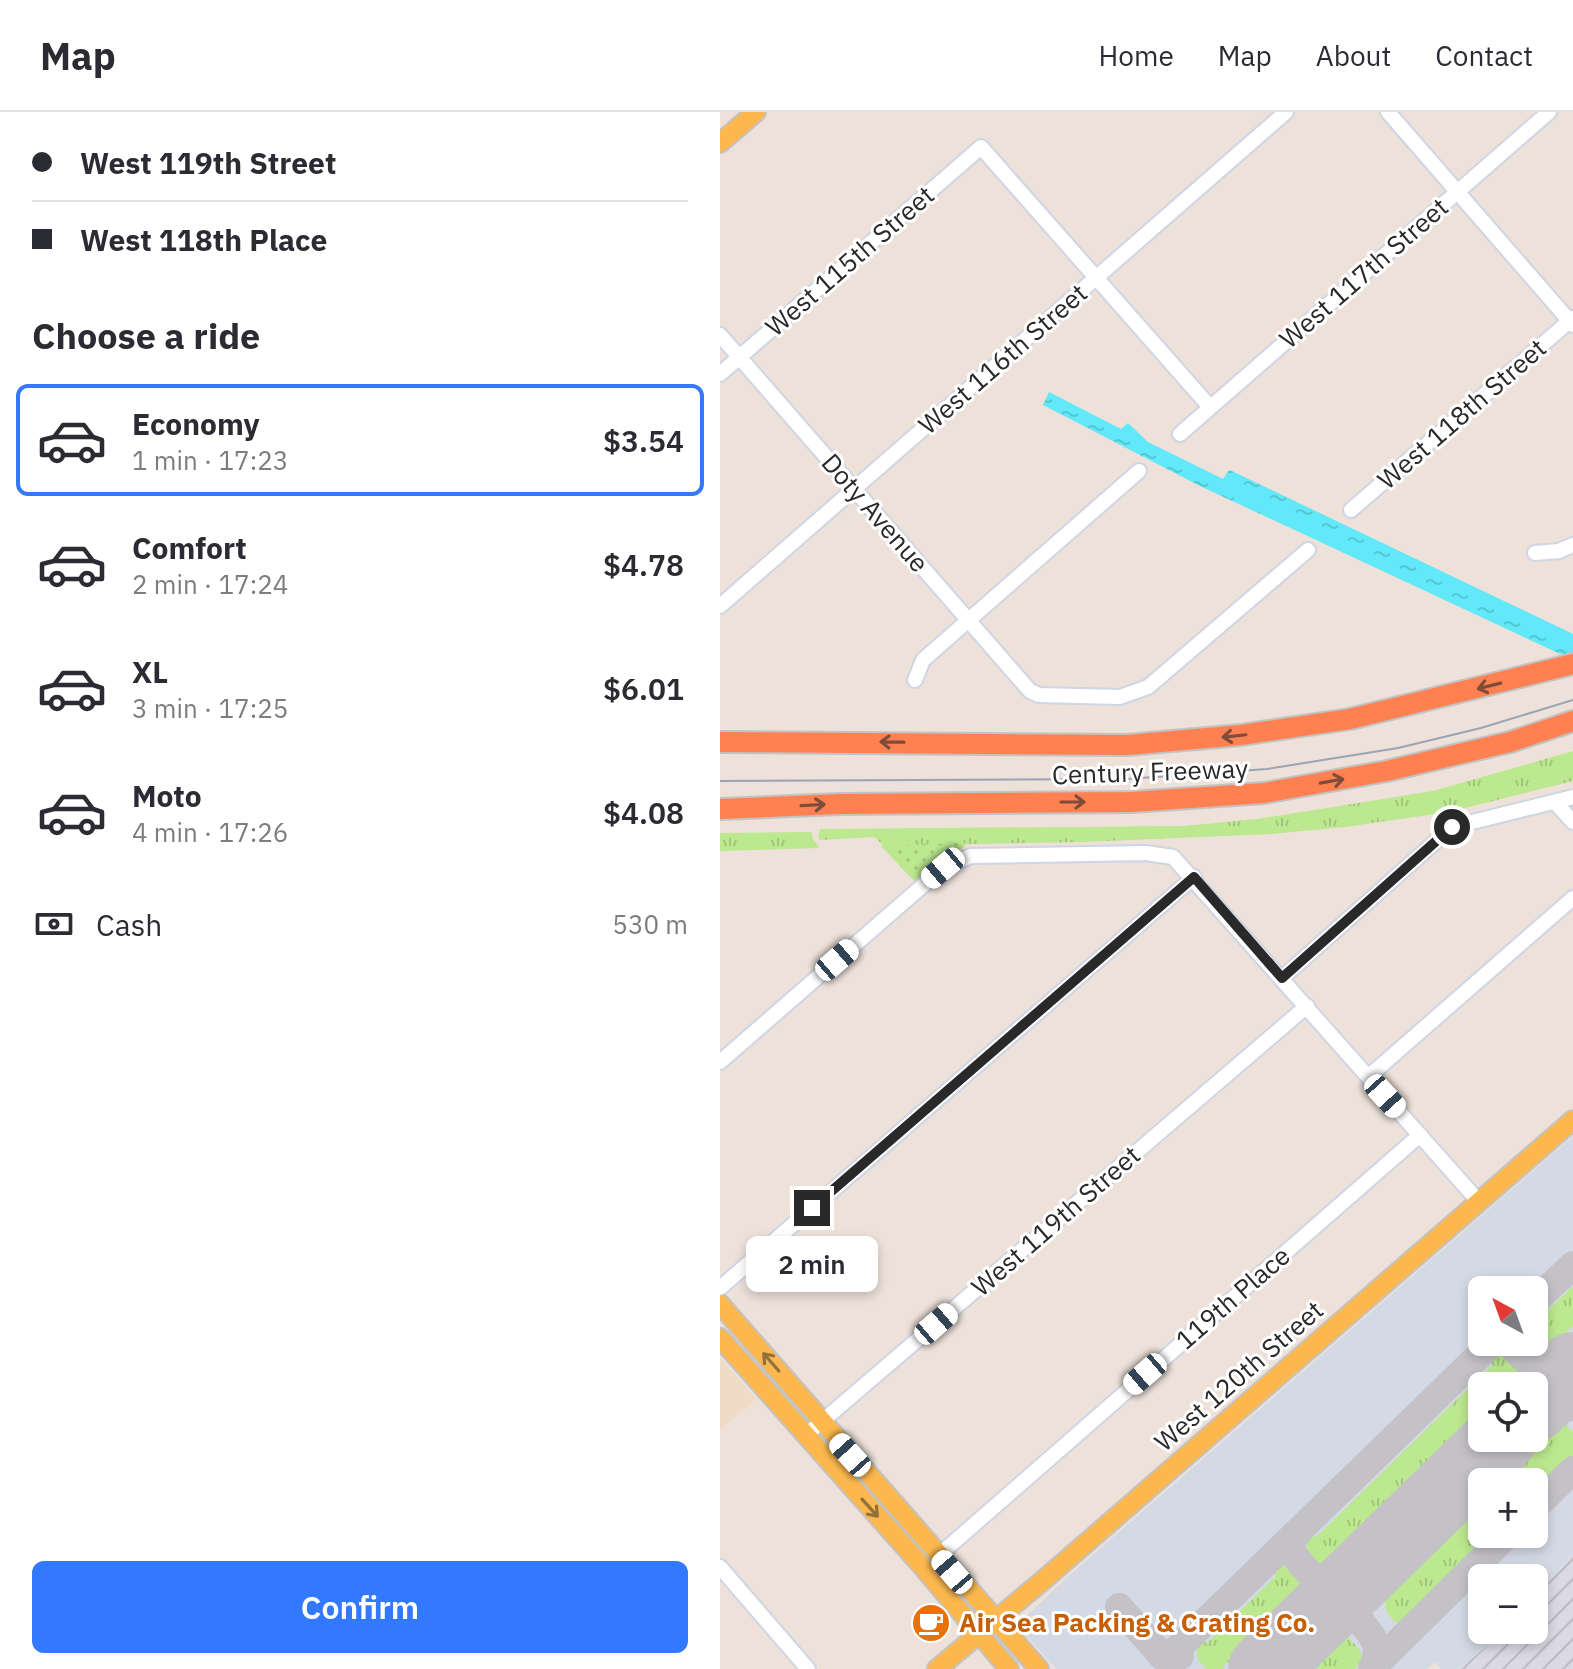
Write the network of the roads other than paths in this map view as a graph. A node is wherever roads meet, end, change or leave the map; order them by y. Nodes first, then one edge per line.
1 (756, 112) edge
2 (1286, 112) edge
3 (1388, 112) edge
4 (1549, 112) edge
5 (720, 143) edge
6 (1457, 191) junction
7 (1096, 277) junction
8 (1572, 322) edge
9 (720, 335) edge
10 (739, 357) junction
11 (720, 374) edge
12 (1210, 407) junction
13 (1180, 434) dead end
14 (1139, 471) dead end
15 (855, 489) junction
16 (1351, 510) dead end
17 (1573, 545) edge
18 (1308, 550) dead end
19 (1535, 553) dead end
20 (720, 606) edge
21 (968, 618) junction
22 (1569, 665) edge
23 (915, 680) dead end
24 (1573, 721) edge
25 (720, 729) edge
26 (770, 741) junction
27 (720, 742) edge
28 (1573, 797) edge
29 (1556, 803) junction
30 (725, 810) edge
31 (1573, 822) edge
32 (1194, 877) junction
33 (1573, 898) edge
34 (1282, 978) junction
35 (1307, 1006) junction
36 (720, 1062) edge
37 (1368, 1077) junction
38 (1573, 1120) edge
39 (1420, 1135) junction
40 (1480, 1203) junction
41 (720, 1288) edge
42 (720, 1304) edge
43 (720, 1338) edge
44 (822, 1422) junction
45 (805, 1436) junction
46 (938, 1556) junction
47 (720, 1567) edge
48 (995, 1621) junction
49 (979, 1634) junction
50 (808, 1669) edge
51 (937, 1669) edge
52 (1009, 1669) edge
53 (1039, 1669) edge

1 - 5 main road
2 - 7 street, West 116th Street
3 - 6 street
4 - 6 street, West 117th Street
6 - 8 street
6 - 12 street, West 117th Street
7 - 10 street, West 115th Street
7 - 12 street
7 - 15 street, West 116th Street
8 - 16 street, West 118th Street
9 - 10 street, Doty Avenue
10 - 11 street, West 115th Street
10 - 15 street, Doty Avenue
12 - 13 street, West 117th Street
14 - 21 street
15 - 20 street, West 116th Street
15 - 21 street, Doty Avenue
17 - 19 street
18 - 21 street, Doty Avenue
21 - 23 street
22 -> 26 highway, Century Freeway
30 -> 24 highway, Century Freeway
25 - 26 highway
26 - 27 highway, Century Freeway
28 - 29 street
29 - 31 street
29 - 34 street
32 - 34 street
32 - 36 street
32 - 41 street
33 - 37 street
34 - 35 street
35 - 37 street
35 - 44 street, West 119th Street
37 - 39 street
38 - 40 main road, West 120th Street
39 - 40 street
39 - 46 street, 119th Place
40 - 48 main road, West 120th Street
44 -> 42 main road
43 - 45 main road
44 - 45 street, West 119th Street
44 - 46 main road
45 -> 49 main road
46 - 48 main road
47 - 50 street
48 - 49 main road, West 120th Street
48 - 53 main road
49 - 51 main road, West 120th Street
49 - 52 main road

